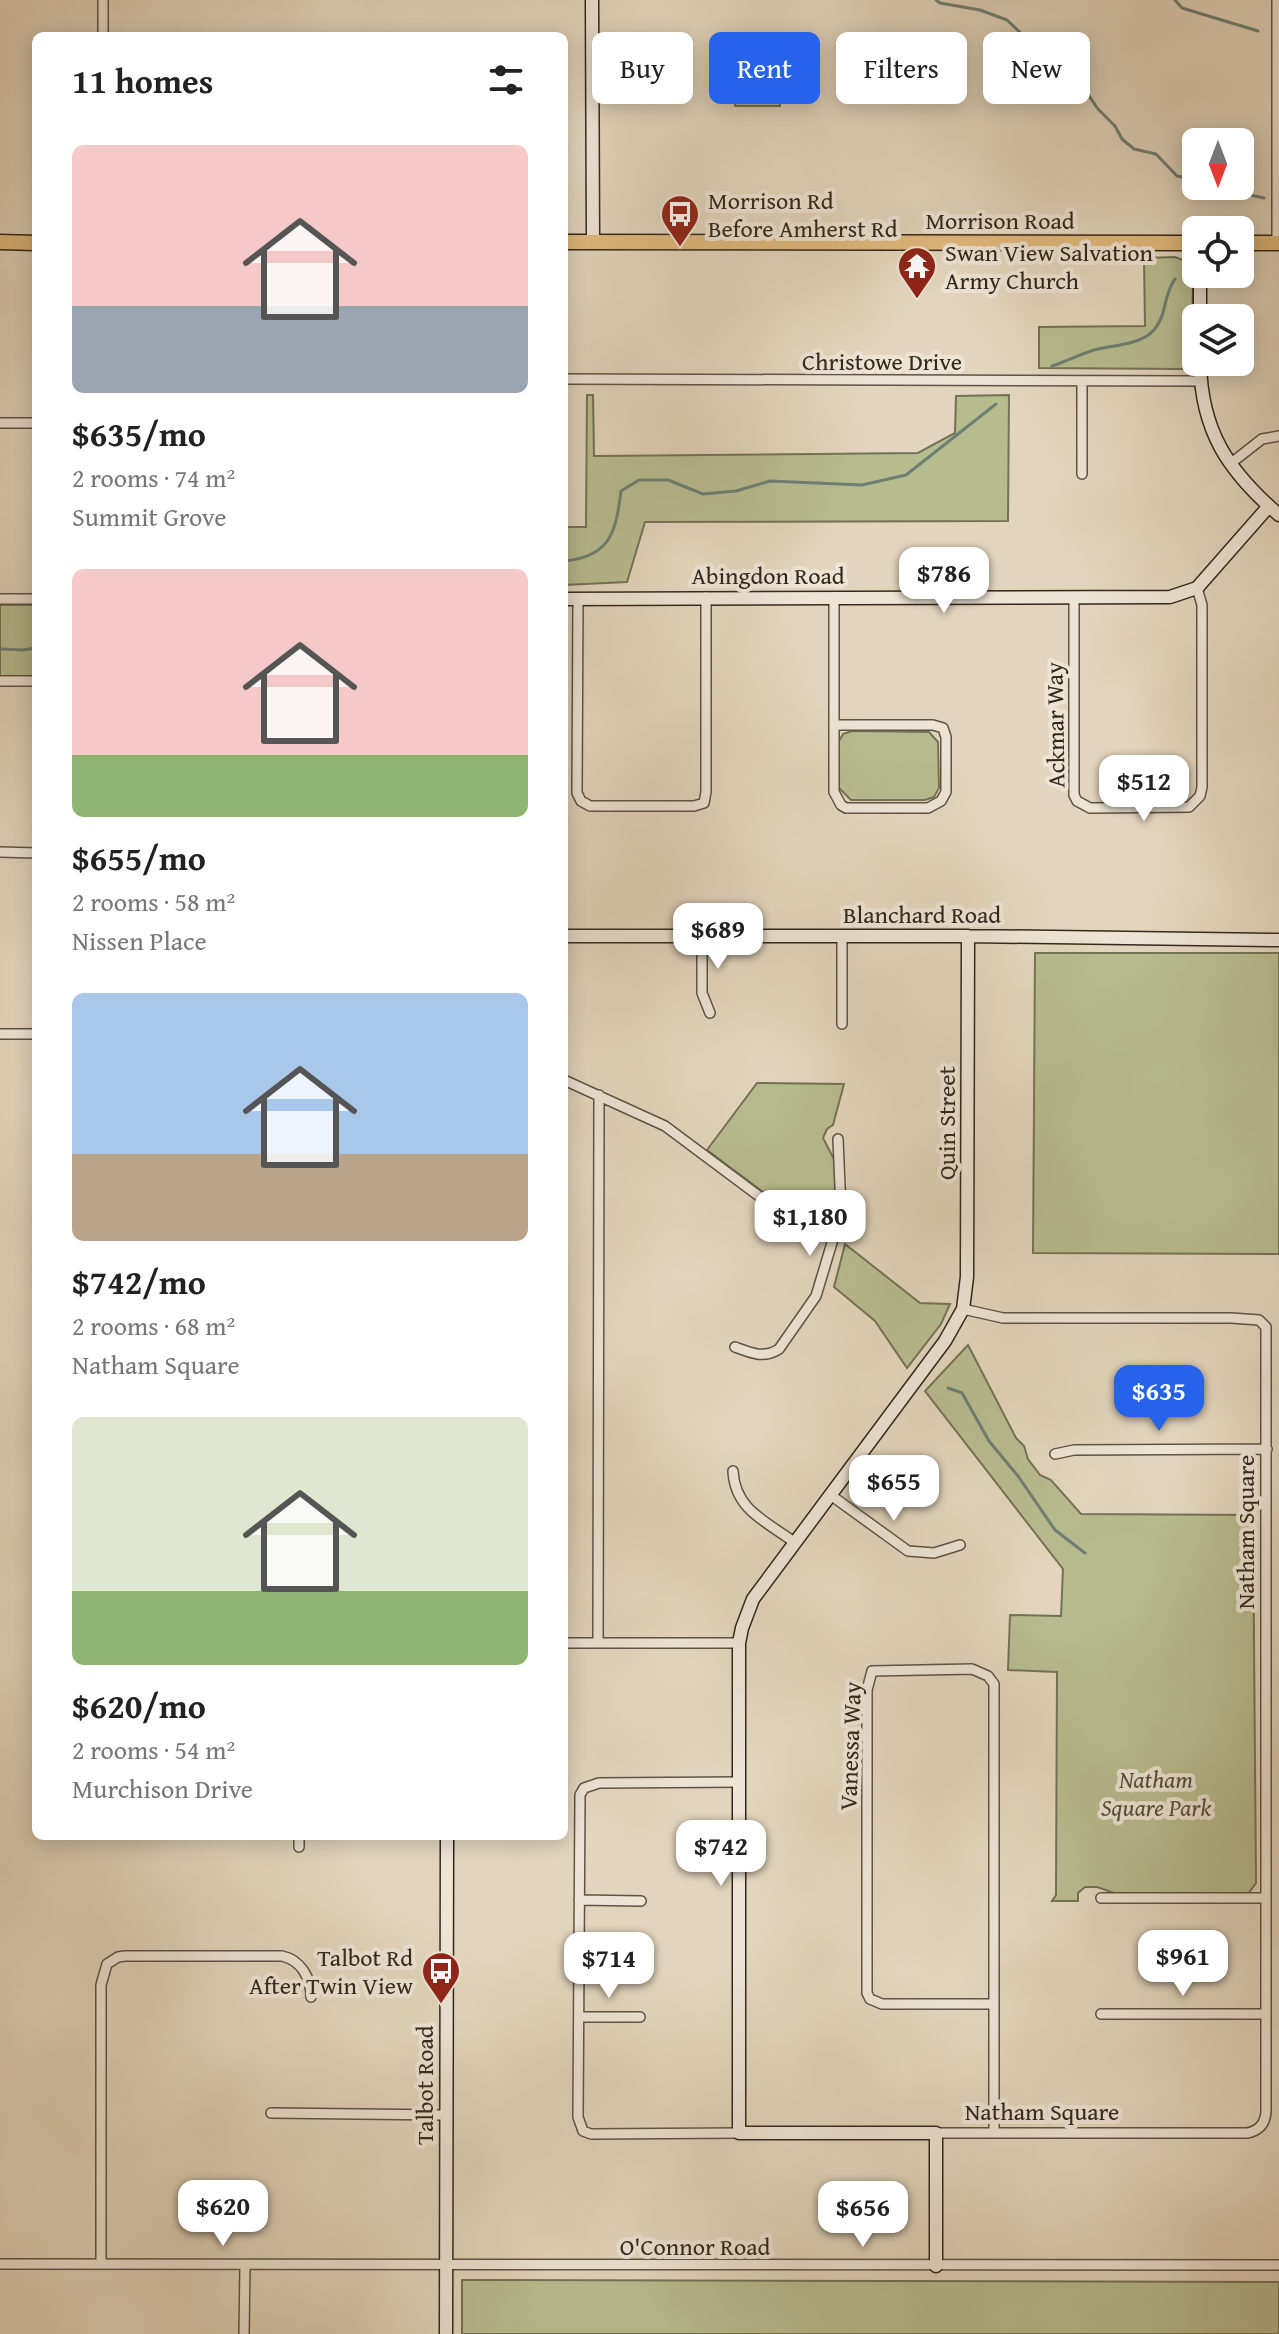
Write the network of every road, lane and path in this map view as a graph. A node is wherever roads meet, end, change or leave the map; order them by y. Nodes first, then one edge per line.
1 (103, 0) edge
2 (592, 0) edge
3 (1277, 0) edge
4 (103, 32) edge
5 (593, 241) junction
6 (0, 242) edge
7 (568, 242) edge
8 (32, 243) edge
9 (1182, 243) edge
10 (1254, 243) edge
11 (1278, 243) edge
12 (1200, 376) edge
13 (568, 379) edge
14 (1200, 381) junction
15 (1082, 382) junction
16 (0, 423) edge
17 (32, 423) edge
18 (1279, 436) edge
19 (1230, 464) junction
20 (1082, 474) dead end
21 (1274, 510) edge
22 (1197, 588) junction
23 (706, 597) junction
24 (834, 597) junction
25 (578, 598) junction
26 (1074, 598) junction
27 (0, 599) edge
28 (32, 599) edge
29 (568, 599) edge
30 (0, 681) edge
31 (32, 681) edge
32 (834, 725) junction
33 (0, 852) edge
34 (32, 853) edge
35 (568, 936) edge
36 (702, 936) junction
37 (842, 936) junction
38 (968, 936) junction
39 (1279, 940) edge
40 (710, 1013) dead end
41 (842, 1024) dead end
42 (0, 1034) edge
43 (32, 1034) edge
44 (568, 1082) edge
45 (599, 1095) junction
46 (838, 1139) dead end
47 (833, 1238) junction
48 (963, 1309) junction
49 (735, 1347) dead end
50 (1267, 1449) junction
51 (1055, 1454) dead end
52 (733, 1471) dead end
53 (832, 1496) junction
54 (794, 1542) junction
55 (960, 1545) dead end
56 (598, 1642) junction
57 (568, 1643) edge
58 (739, 1643) junction
59 (739, 1782) junction
60 (447, 1840) edge
61 (1101, 1898) dead end
62 (1265, 1898) junction
63 (579, 1900) junction
64 (641, 1901) dead end
65 (311, 1997) dead end
66 (994, 2004) junction
67 (1101, 2014) dead end
68 (1266, 2014) junction
69 (579, 2017) junction
70 (640, 2017) dead end
71 (271, 2113) dead end
72 (446, 2115) junction
73 (739, 2133) junction
74 (936, 2133) junction
75 (994, 2133) junction
76 (0, 2264) edge
77 (101, 2264) junction
78 (245, 2265) junction
79 (1279, 2265) edge
80 (447, 2266) junction
81 (936, 2266) junction
82 (244, 2334) edge
83 (446, 2334) edge

1 - 4 street
2 - 5 street
3 - 11 street
5 - 7 main road, Morrison Road
5 - 9 main road, Morrison Road
6 - 8 main road
10 - 11 main road
12 - 14 street
13 - 15 street, Christowe Drive
14 - 15 street, Christowe Drive
14 - 19 street
15 - 20 street
16 - 17 street
18 - 19 street
19 - 21 street
21 - 22 street
22 - 26 street, Abingdon Road
22 - 26 street, Ackmar Way
23 - 24 street, Abingdon Road
23 - 25 street, Abingdon Road
23 - 25 street
24 - 26 street, Abingdon Road
24 - 32 street
25 - 29 street, Abingdon Road
27 - 28 street
30 - 31 street
32 - 32 street
33 - 34 street
35 - 36 street, Blanchard Road
36 - 37 street, Blanchard Road
36 - 40 street
37 - 38 street, Blanchard Road
37 - 41 street
38 - 39 street, Blanchard Road
38 - 48 street, Quin Street
42 - 43 street
44 - 45 street
45 - 47 street
45 - 56 street
46 - 47 street
47 - 49 street
48 - 50 street, Natham Square
48 - 53 street
50 - 51 street
50 - 62 street, Natham Square
52 - 54 street
53 - 54 street
53 - 55 street
54 - 58 street
56 - 57 street
56 - 58 street
58 - 59 street
59 - 63 street
59 - 73 street
60 - 72 street, Talbot Road
61 - 62 street
62 - 68 street, Natham Square
63 - 64 street
63 - 69 street
65 - 77 street
66 - 66 street, Vanessa Way
66 - 75 street, Vanessa Way
67 - 68 street
68 - 75 street, Natham Square
69 - 70 street
69 - 73 street
71 - 72 street
72 - 80 street, Talbot Road
73 - 74 street, Natham Square
74 - 75 street, Natham Square
74 - 81 street
76 - 77 street, O'Connor Road
77 - 78 street, O'Connor Road
78 - 80 street, O'Connor Road
78 - 82 street
79 - 81 street, O'Connor Road
80 - 81 street, O'Connor Road
80 - 83 street, Talbot Road

